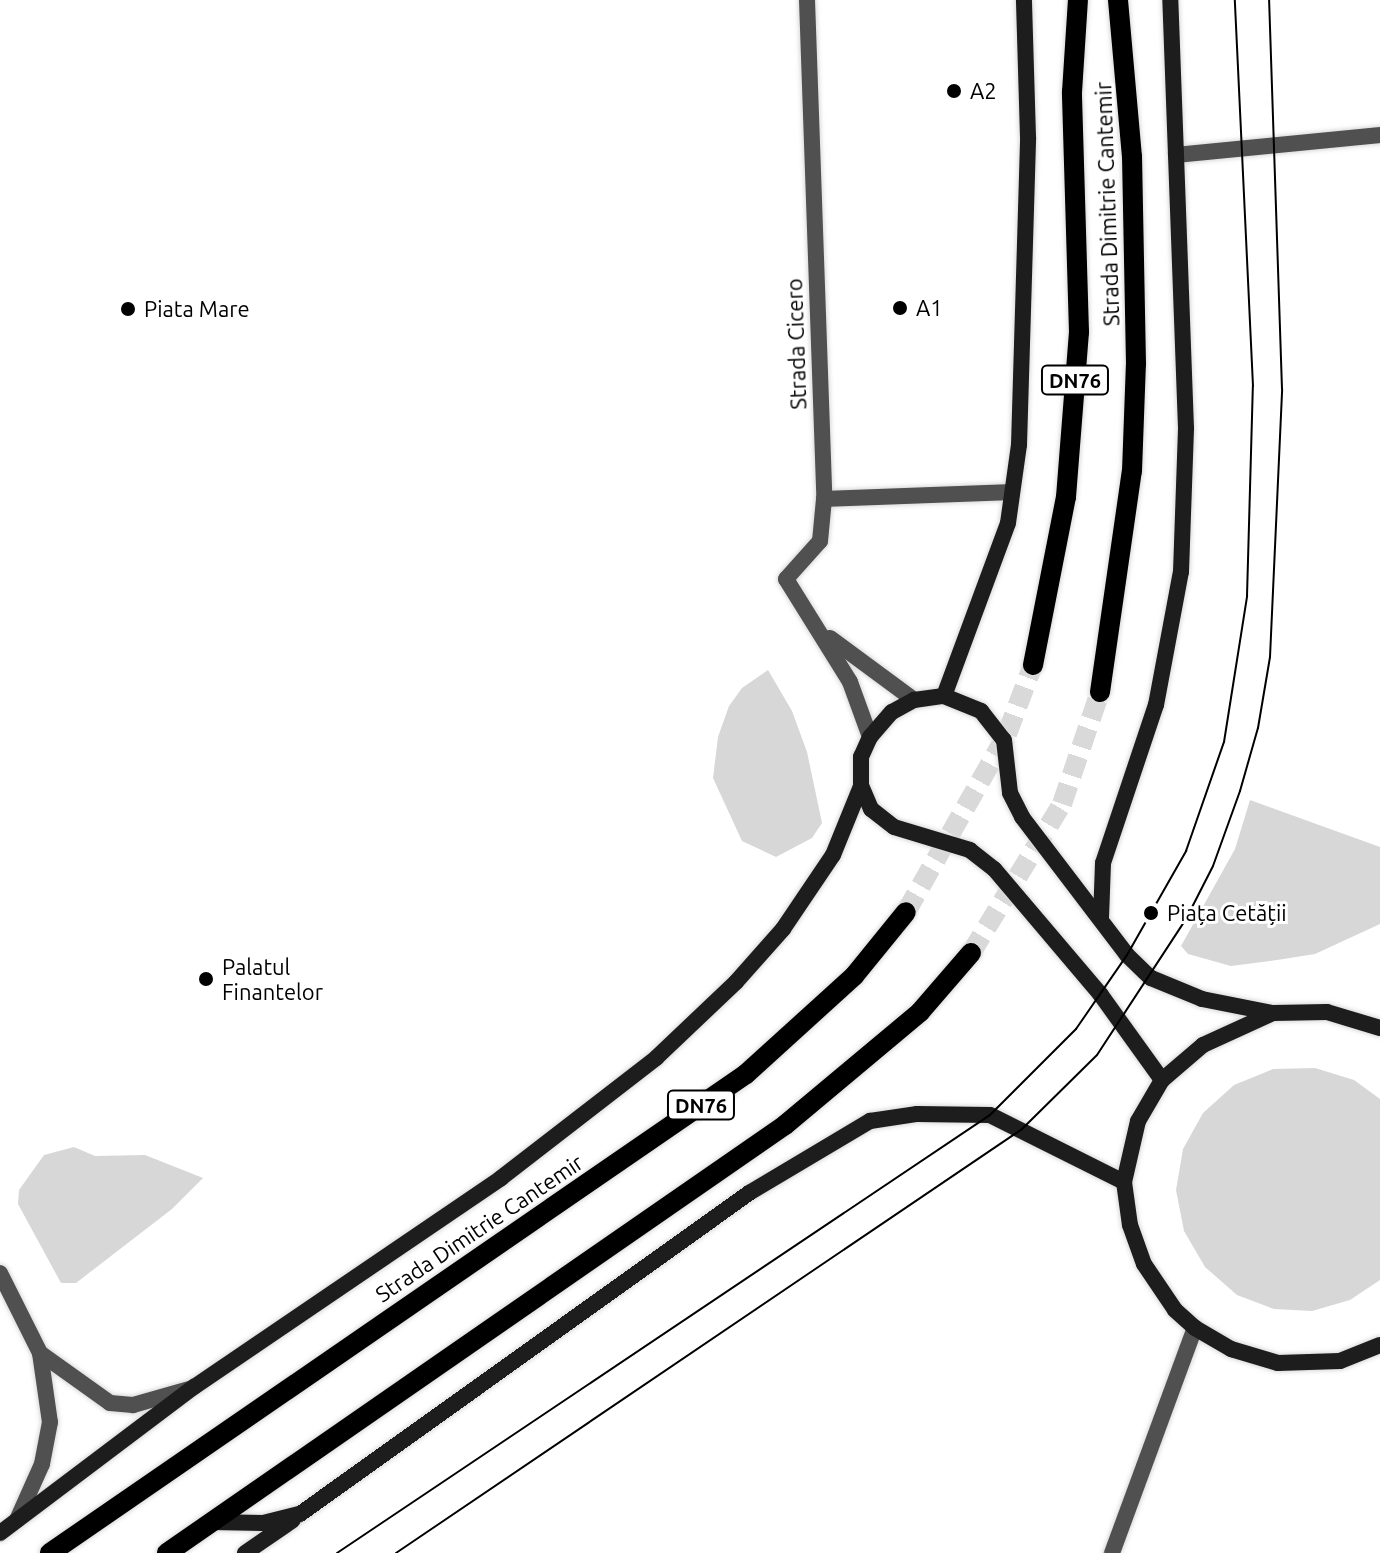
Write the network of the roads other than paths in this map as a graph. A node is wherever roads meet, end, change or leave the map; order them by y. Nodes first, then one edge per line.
1 (807, 0) edge
2 (1024, 0) edge
3 (1078, 0) edge
4 (1118, 0) edge
5 (1170, 0) edge
6 (1380, 135) edge
7 (1176, 155) junction
8 (1012, 492) junction
9 (824, 499) junction
10 (820, 629) junction
11 (1033, 665) tunnel mouth
12 (1100, 692) tunnel mouth
13 (944, 696) junction
14 (914, 700) junction
15 (870, 737) junction
16 (861, 786) junction
17 (906, 912) tunnel mouth
18 (1101, 919) junction
19 (971, 953) tunnel mouth
20 (1273, 1013) junction
21 (1380, 1028) edge
22 (1162, 1080) junction
23 (1124, 1182) junction
24 (0, 1273) edge
25 (1195, 1328) junction
26 (1380, 1345) edge
27 (40, 1353) junction
28 (194, 1387) junction
29 (300, 1514) junction
30 (17, 1520) junction
31 (212, 1522) junction
32 (0, 1533) edge
33 (50, 1553) edge
34 (167, 1553) edge
35 (245, 1553) edge
36 (1112, 1553) edge

1 - 9 street, Strada Cicero
2 - 8 main road
3 - 11 main road, Strada Dimitrie Cantemir / DN76
4 - 12 main road, Strada Dimitrie Cantemir
5 - 7 main road
6 - 7 street
7 - 18 main road
8 - 9 street
8 - 13 main road
9 - 10 street, Strada Cicero
10 - 14 street
10 - 15 street
13 - 14 main road
13 - 18 main road
14 - 15 main road
15 - 16 main road
16 - 22 main road
16 - 28 main road
17 - 33 main road, Strada Dimitrie Cantemir / DN76
18 - 20 main road
19 - 31 main road
20 - 21 main road
20 - 22 main road
22 - 23 main road
23 - 25 main road
23 - 29 main road
24 - 27 street
25 - 26 main road
25 - 36 street
27 - 28 street
27 - 30 street
28 - 30 main road
29 - 31 main road
29 - 35 main road
30 - 32 main road
31 - 34 main road

